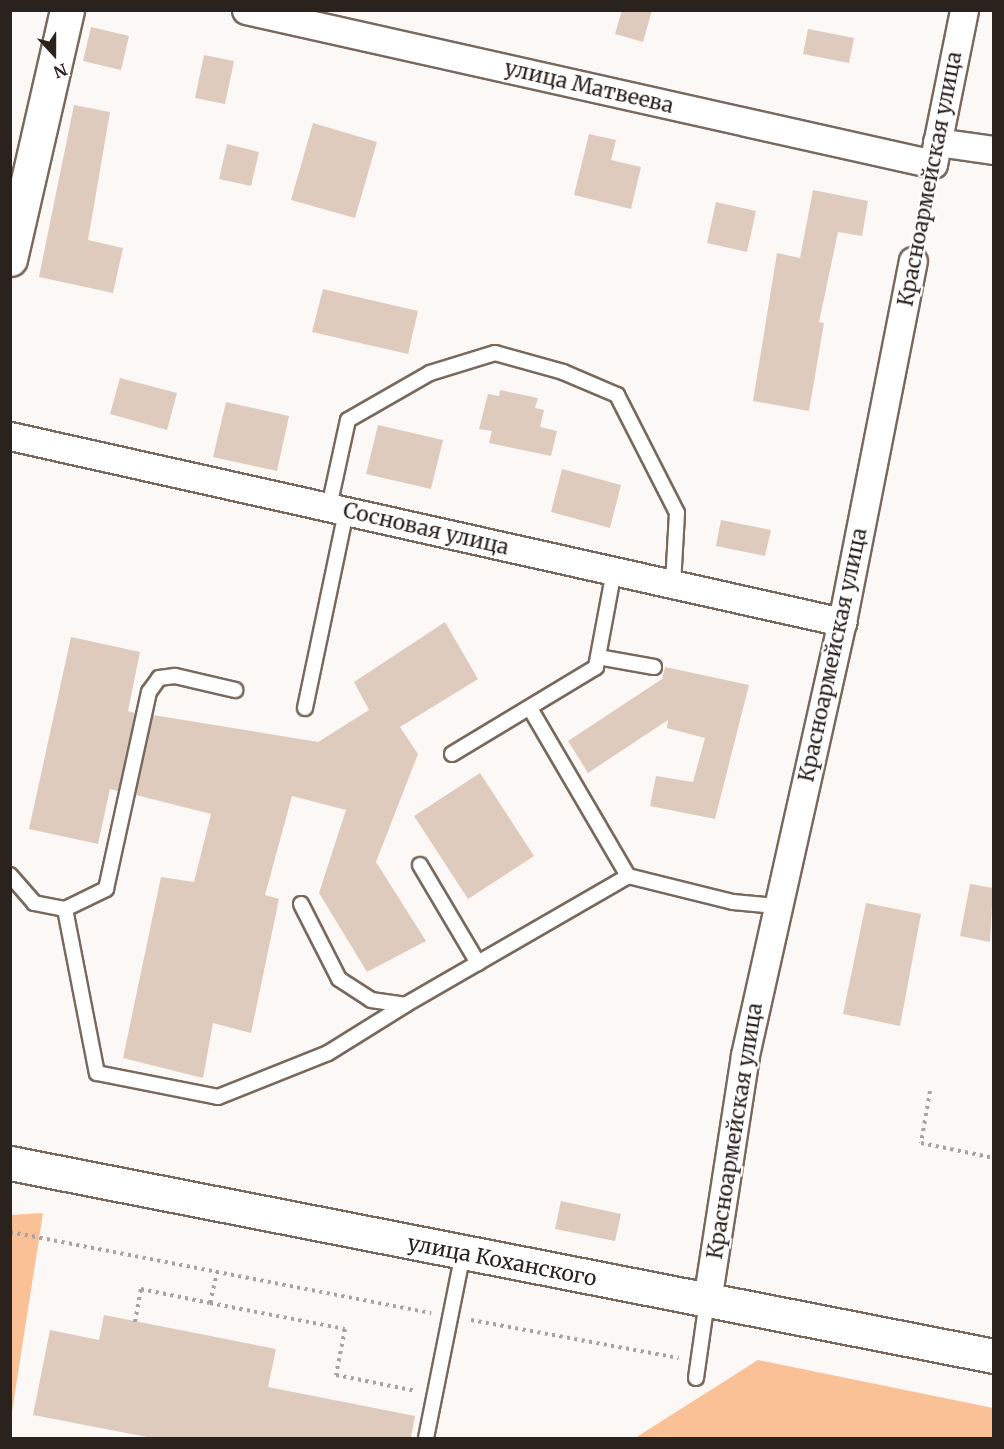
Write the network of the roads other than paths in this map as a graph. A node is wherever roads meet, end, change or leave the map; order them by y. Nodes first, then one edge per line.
1 (67, 10) edge
2 (246, 10) edge
3 (964, 10) edge
4 (993, 150) edge
5 (935, 153) junction
6 (10, 259) edge
7 (914, 261) road end
8 (10, 436) edge
9 (338, 509) junction
10 (614, 571) junction
11 (673, 584) junction
12 (842, 622) junction
13 (598, 657) junction
14 (654, 667) dead end
15 (235, 690) dead end
16 (305, 708) dead end
17 (531, 710) junction
18 (452, 754) dead end
19 (420, 865) dead end
20 (10, 875) edge
21 (628, 876) junction
22 (301, 904) dead end
23 (776, 906) junction
24 (65, 909) junction
25 (478, 963) junction
26 (405, 1005) junction
27 (10, 1163) edge
28 (463, 1253) junction
29 (707, 1301) junction
30 (993, 1356) edge
31 (696, 1378) dead end
32 (426, 1438) edge

1 - 6 street
2 - 5 street, улица Матвеева
3 - 5 street, Красноармейская улица
4 - 5 street, улица Матвеева
7 - 12 street, Красноармейская улица
8 - 9 street, Сосновая улица
9 - 10 street, Сосновая улица
9 - 11 lane
9 - 16 lane
10 - 11 street, Сосновая улица
10 - 13 lane
11 - 12 street, Сосновая улица
12 - 23 street, Красноармейская улица
13 - 14 lane
13 - 17 lane
15 - 24 lane
17 - 18 lane
17 - 21 lane
19 - 25 lane
20 - 24 lane
21 - 23 lane
21 - 25 lane
22 - 26 lane
23 - 29 street, Красноармейская улица
24 - 26 lane
25 - 26 lane
27 - 28 street, улица Коханского
28 - 29 street, улица Коханского
28 - 32 lane
29 - 30 street, улица Коханского
29 - 31 lane

